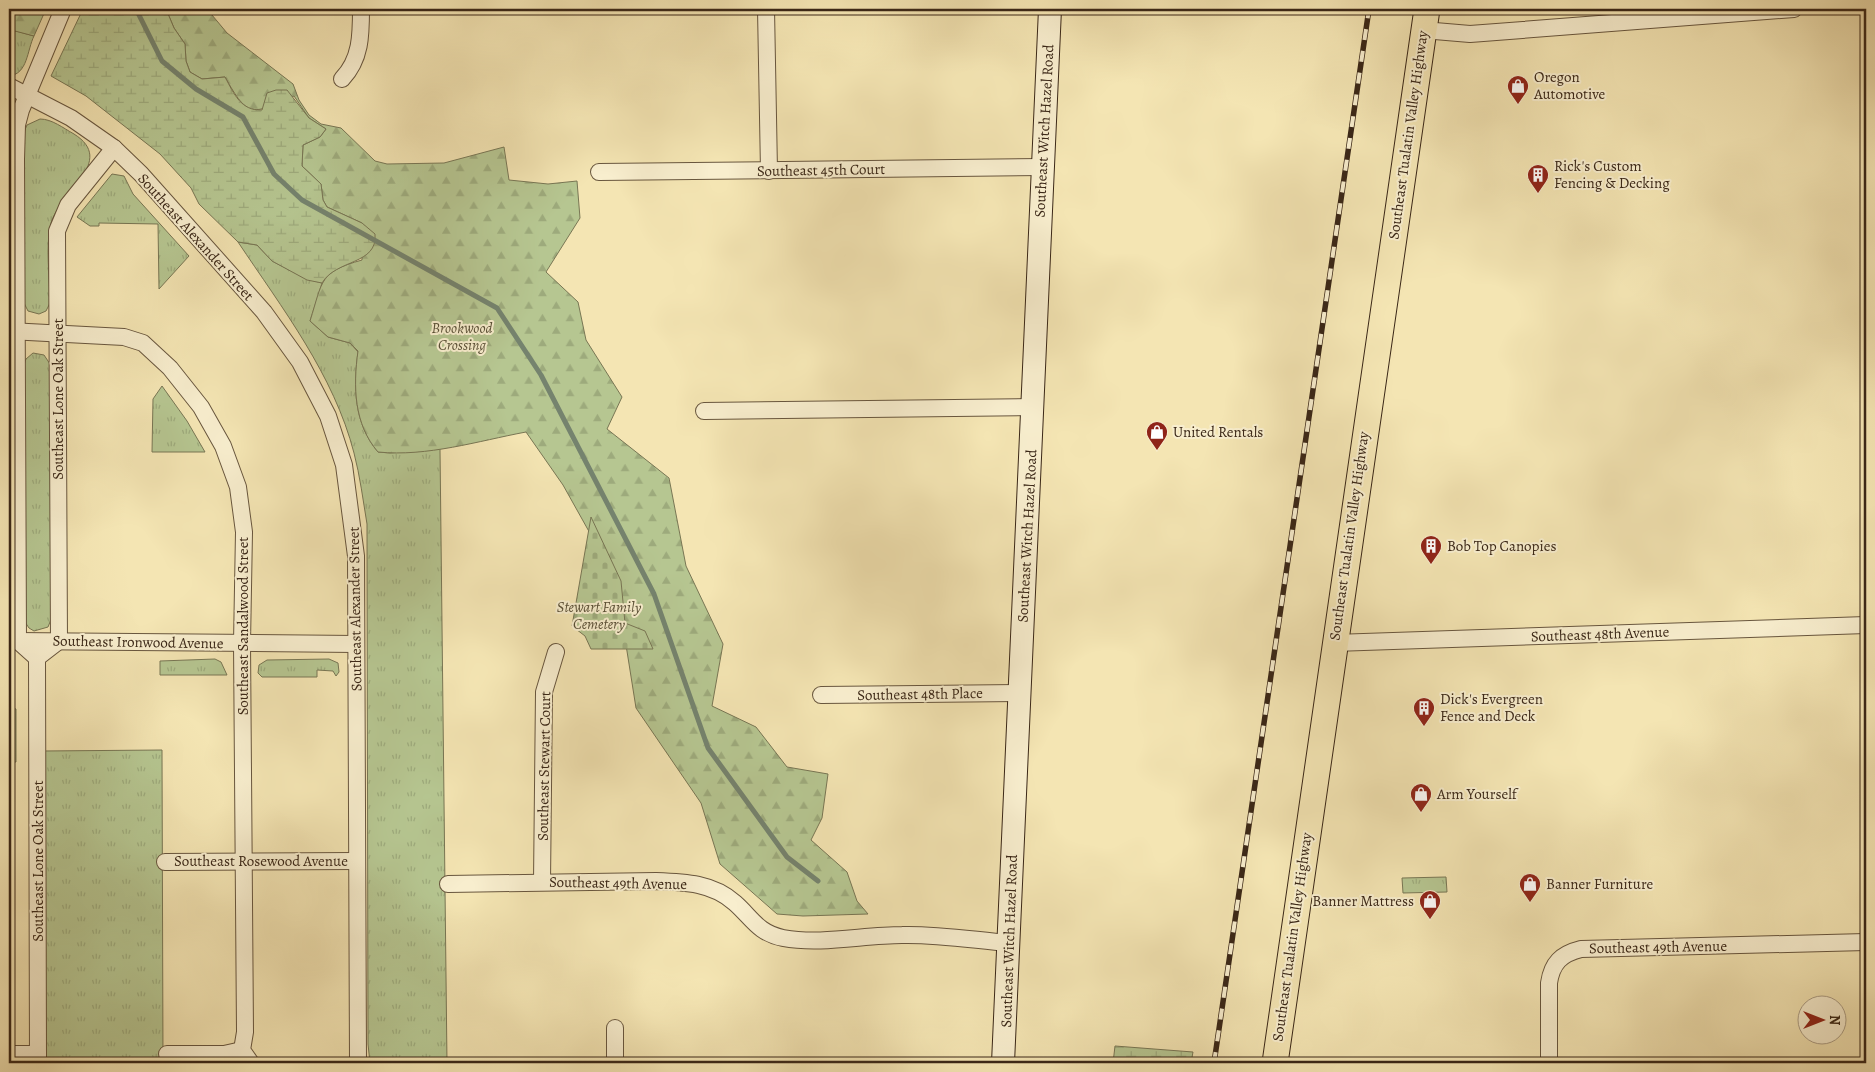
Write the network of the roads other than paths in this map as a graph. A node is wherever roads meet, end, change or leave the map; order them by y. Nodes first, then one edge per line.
1 (62, 9) edge
2 (361, 9) edge
3 (766, 9) edge
4 (1050, 9) edge
5 (1794, 9) edge
6 (1425, 19) edge
7 (342, 79) dead end
8 (9, 86) edge
9 (26, 95) junction
10 (114, 148) junction
11 (1042, 166) junction
12 (769, 171) junction
13 (599, 172) dead end
14 (13, 332) edge
15 (58, 335) junction
16 (1034, 407) junction
17 (704, 411) dead end
18 (1866, 625) edge
19 (13, 641) edge
20 (59, 641) junction
21 (242, 643) junction
22 (1334, 643) junction
23 (356, 644) junction
24 (556, 652) dead end
25 (37, 658) junction
26 (1019, 693) junction
27 (822, 695) dead end
28 (242, 861) junction
29 (357, 861) junction
30 (165, 862) dead end
31 (542, 882) junction
32 (448, 884) dead end
33 (1866, 942) edge
34 (1008, 943) junction
35 (615, 1028) dead end
36 (1278, 1035) junction
37 (9, 1054) edge
38 (167, 1054) dead end
39 (247, 1056) edge
40 (38, 1058) edge
41 (358, 1063) edge
42 (615, 1063) edge
43 (1004, 1063) edge
44 (1259, 1063) edge
45 (1275, 1063) edge
46 (1549, 1063) edge

1 - 9 street
2 - 7 street
3 - 12 street
4 - 11 main road, Southeast Witch Hazel Road
5 - 6 street
6 - 22 main road, Southeast Tualatin Valley Highway
8 - 9 street, Southeast Alexander Street
9 - 10 street, Southeast Alexander Street
9 - 14 street
10 - 15 street, Southeast Lone Oak Street
10 - 23 street, Southeast Alexander Street
11 - 12 street, Southeast 45th Court
11 - 16 main road, Southeast Witch Hazel Road
12 - 13 street, Southeast 45th Court
14 - 15 street, Southeast Sandalwood Street
14 - 19 street
15 - 20 street, Southeast Lone Oak Street
15 - 21 street, Southeast Sandalwood Street
16 - 17 street
16 - 26 main road, Southeast Witch Hazel Road
18 - 22 street, Southeast 48th Avenue
19 - 20 street, Southeast Ironwood Avenue
19 - 25 street
20 - 21 street, Southeast Ironwood Avenue
20 - 25 street
21 - 23 street, Southeast Ironwood Avenue
21 - 28 street, Southeast Sandalwood Street
22 - 36 main road, Southeast Tualatin Valley Highway
23 - 29 street, Southeast Alexander Street
24 - 31 street, Southeast Stewart Court
25 - 40 street, Southeast Lone Oak Street
26 - 27 street, Southeast 48th Place
26 - 34 main road, Southeast Witch Hazel Road
28 - 29 street, Southeast Rosewood Avenue
28 - 30 street, Southeast Rosewood Avenue
28 - 39 street, Southeast Sandalwood Street
29 - 41 street, Southeast Alexander Street
31 - 32 street, Southeast 49th Avenue
31 - 34 street, Southeast 49th Avenue
33 - 46 street, Southeast 49th Avenue
34 - 43 main road, Southeast Witch Hazel Road
35 - 42 street
36 - 44 main road
36 - 45 main road, Southeast Tualatin Valley Highway
37 - 40 street
38 - 39 street

